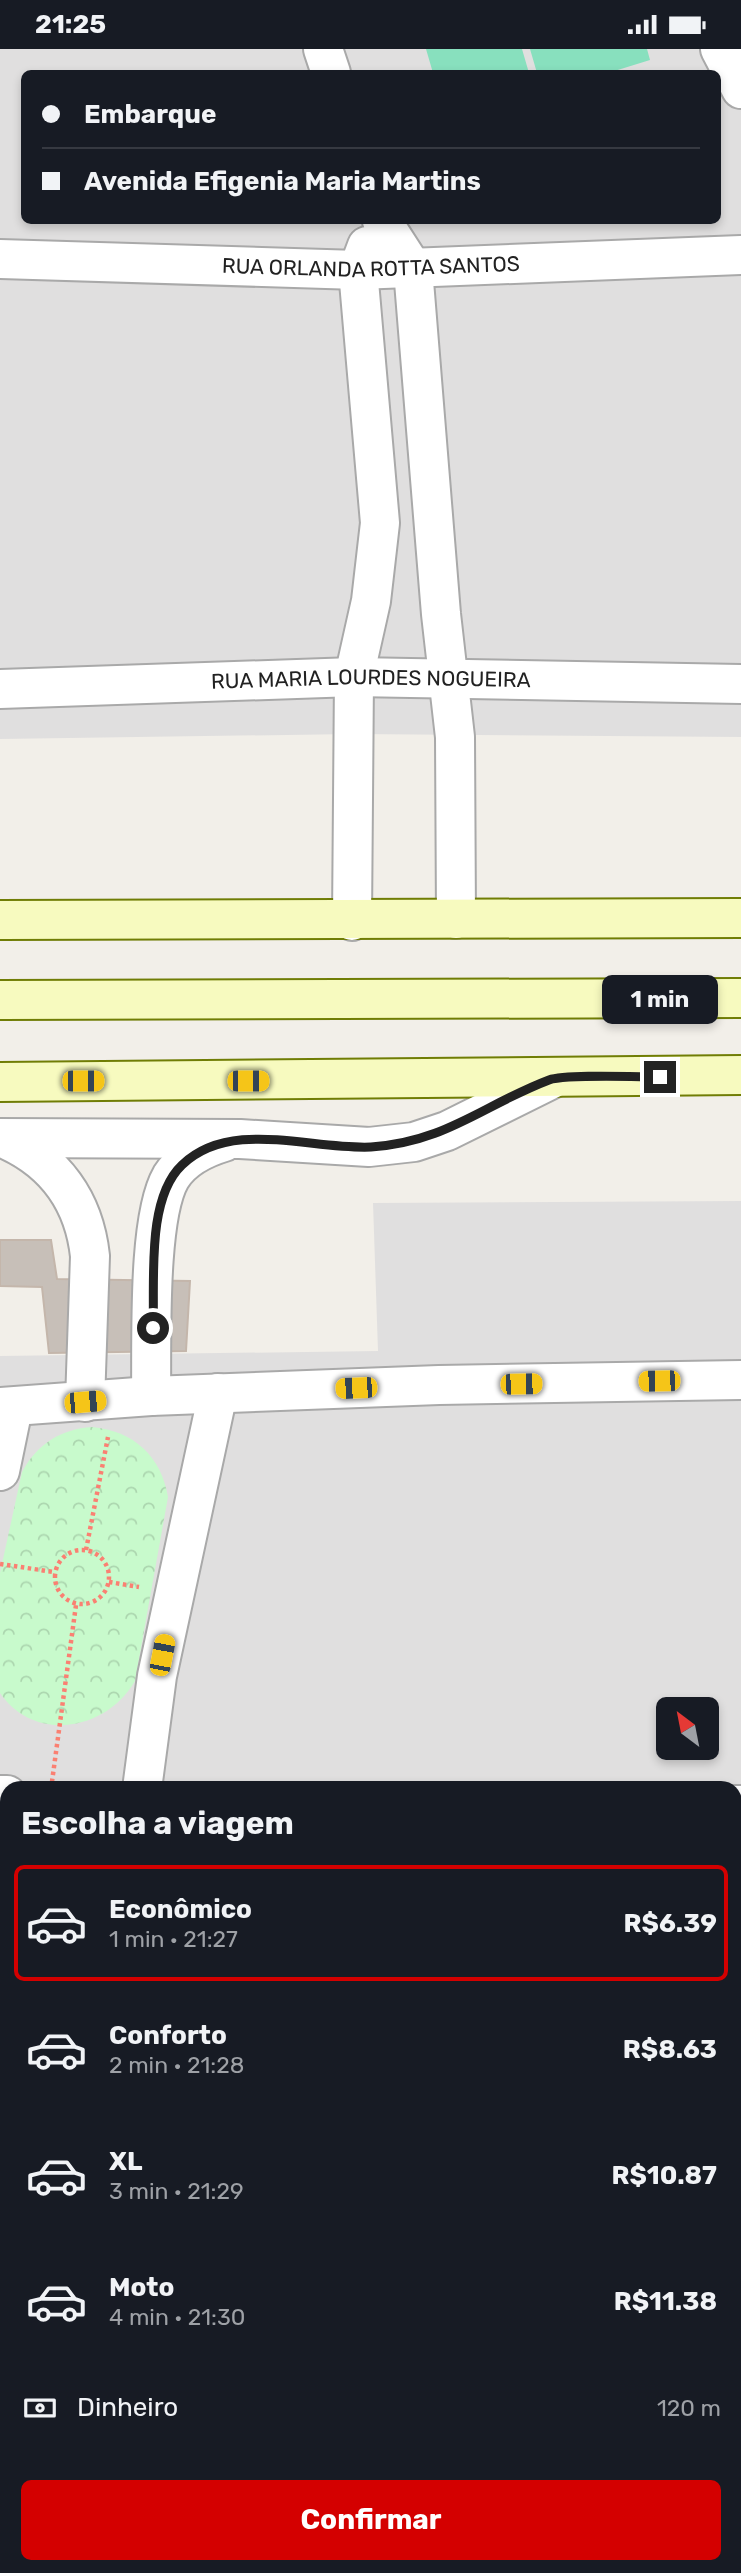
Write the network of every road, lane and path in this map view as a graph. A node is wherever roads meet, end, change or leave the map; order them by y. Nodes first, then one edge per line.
1 (323, 49) edge
2 (720, 49) edge
3 (330, 70) edge
4 (741, 89) edge
5 (379, 224) edge
6 (382, 224) edge
7 (741, 255) edge
8 (0, 259) edge
9 (414, 269) junction
10 (358, 270) junction
11 (354, 677) junction
12 (449, 680) junction
13 (741, 684) edge
14 (0, 689) edge
15 (741, 918) edge
16 (456, 919) junction
17 (0, 920) edge
18 (352, 921) junction
19 (741, 998) edge
20 (0, 1000) edge
21 (741, 1075) edge
22 (552, 1079) junction
23 (0, 1082) edge
24 (1, 1138) edge
25 (240, 1139) junction
26 (741, 1380) edge
27 (218, 1393) junction
28 (117, 1399) junction
29 (7, 1407) edge
30 (0, 1471) edge
31 (86, 1550) junction
32 (0, 1564) edge
33 (54, 1572) junction
34 (76, 1605) junction
35 (52, 1781) edge
36 (143, 1781) edge

1 - 3 street
2 - 4 street
5 - 10 street
6 - 9 street
7 - 9 street, RUA ORLANDA ROTTA SANTOS
8 - 10 street, RUA ORLANDA ROTTA SANTOS
9 - 10 street, RUA ORLANDA ROTTA SANTOS
9 - 12 street
10 - 11 street
11 - 12 street, RUA MARIA LOURDES NOGUEIRA
11 - 14 street, RUA MARIA LOURDES NOGUEIRA
11 - 18 street
12 - 13 street, RUA MARIA LOURDES NOGUEIRA
12 - 16 street
15 - 16 main road
16 - 18 main road
17 - 18 main road
19 - 20 main road
21 - 22 main road
22 - 23 main road
22 - 25 street
24 - 25 street
24 - 28 street
25 - 28 street
26 - 27 street
27 - 28 street
27 - 36 street
28 - 29 street
28 - 31 path
29 - 30 street
31 - 33 path
31 - 34 path
32 - 33 path
33 - 34 path
34 - 35 path

